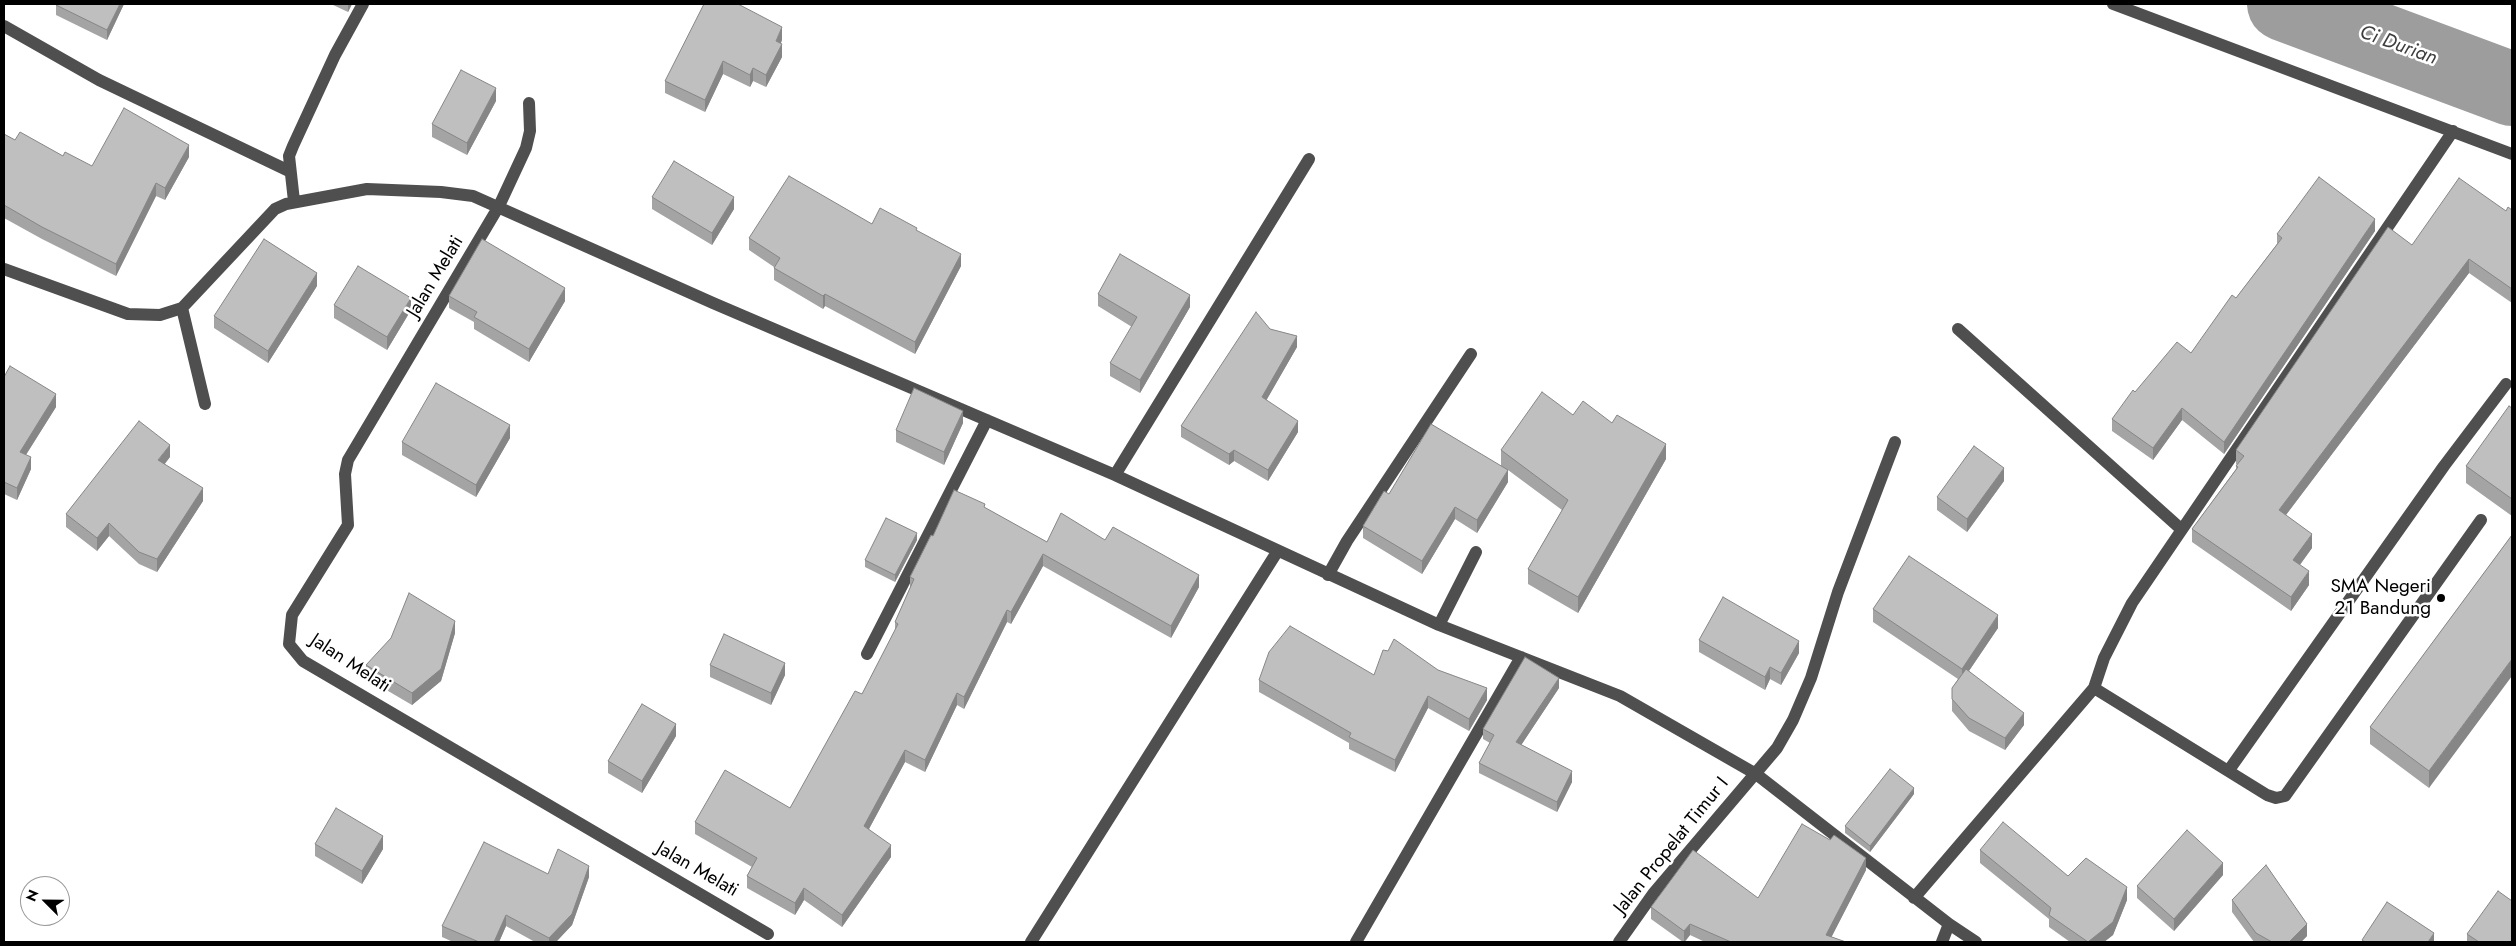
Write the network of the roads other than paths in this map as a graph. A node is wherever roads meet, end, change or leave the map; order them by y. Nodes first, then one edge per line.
1 (363, 4) edge
2 (2113, 4) edge
3 (4, 26) edge
4 (529, 103) dead end
5 (2453, 131) junction
6 (2512, 154) edge
7 (1309, 158) dead end
8 (289, 171) junction
9 (294, 201) junction
10 (499, 206) junction
11 (4, 269) edge
12 (182, 308) junction
13 (1958, 330) dead end
14 (1471, 354) dead end
15 (2506, 384) dead end
16 (205, 404) dead end
17 (987, 420) junction
18 (1895, 442) dead end
19 (1115, 475) junction
20 (2481, 520) dead end
21 (2181, 529) junction
22 (1277, 552) junction
23 (1476, 552) dead end
24 (1328, 575) junction
25 (1439, 625) junction
26 (867, 654) dead end
27 (1521, 657) junction
28 (2094, 688) junction
29 (2229, 770) junction
30 (1756, 774) junction
31 (1914, 898) junction
32 (1949, 924) junction
33 (768, 934) dead end
34 (1031, 942) edge
35 (1356, 942) edge
36 (1619, 942) edge
37 (1942, 942) edge
38 (1976, 942) edge

1 - 8 street
2 - 5 street
3 - 8 street
4 - 10 street, Jalan Melati
5 - 6 street
5 - 21 street
7 - 19 street
8 - 9 street
9 - 10 street
9 - 12 street
10 - 17 street
10 - 33 street, Jalan Melati
11 - 12 street
12 - 16 street
13 - 21 street
14 - 24 street
15 - 29 street
17 - 19 street
17 - 26 street
18 - 30 street, Jalan Propelat Timur I
19 - 22 street
20 - 29 street
21 - 28 street
22 - 24 street
22 - 34 street
23 - 25 street
24 - 25 street
25 - 27 street
27 - 30 street
27 - 35 street
28 - 29 street
28 - 31 street
30 - 31 street
30 - 36 street, Jalan Propelat Timur I
31 - 32 street
32 - 37 street
32 - 38 street

